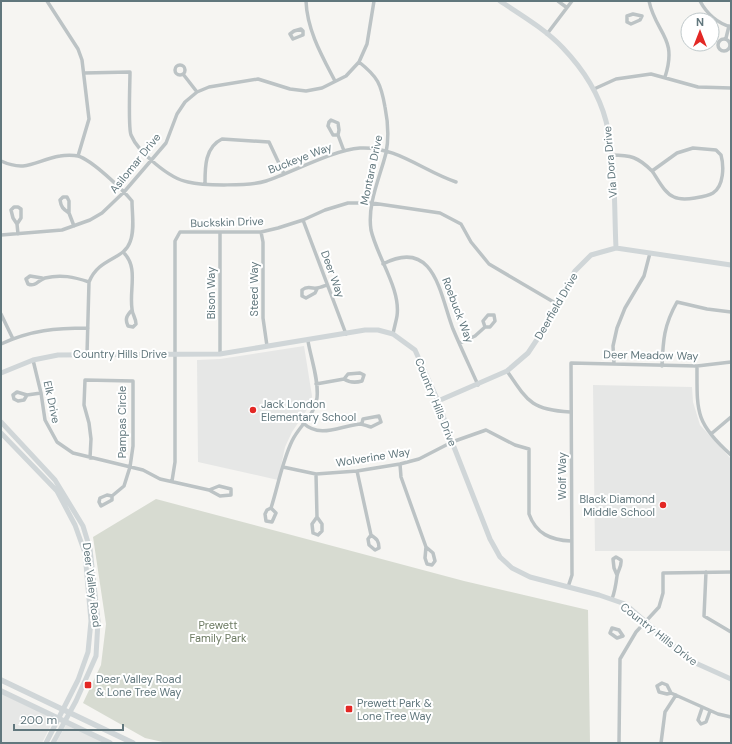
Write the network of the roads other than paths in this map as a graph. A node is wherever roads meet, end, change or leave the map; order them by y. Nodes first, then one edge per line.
1 (47, 1) edge
2 (306, 1) edge
3 (374, 1) edge
4 (500, 1) edge
5 (558, 1) edge
6 (572, 1) edge
7 (649, 1) edge
8 (700, 1) edge
9 (566, 7) junction
10 (652, 13) junction
11 (642, 16) dead end
12 (730, 26) edge
13 (310, 28) junction
14 (303, 31) dead end
15 (547, 34) junction
16 (726, 38) dead end
17 (360, 62) junction
18 (84, 73) junction
19 (183, 74) dead end
20 (665, 77) junction
21 (335, 81) junction
22 (731, 88) edge
23 (594, 89) junction
24 (197, 92) junction
25 (338, 135) dead end
26 (344, 151) junction
27 (386, 151) junction
28 (611, 155) junction
29 (78, 156) junction
30 (152, 160) junction
31 (1, 161) edge
32 (652, 171) junction
33 (284, 174) junction
34 (456, 182) dead end
35 (205, 183) junction
36 (124, 192) junction
37 (372, 203) junction
38 (69, 213) dead end
39 (303, 220) junction
40 (17, 224) dead end
41 (74, 226) junction
42 (220, 232) junction
43 (261, 232) junction
44 (18, 234) junction
45 (1, 235) edge
46 (616, 248) junction
47 (123, 252) junction
48 (650, 253) junction
49 (383, 264) junction
50 (731, 266) edge
51 (42, 278) dead end
52 (89, 282) junction
53 (327, 285) junction
54 (317, 288) dead end
55 (557, 304) junction
56 (132, 310) dead end
57 (731, 312) edge
58 (1, 314) edge
59 (485, 327) dead end
60 (88, 328) junction
61 (346, 334) junction
62 (393, 334) junction
63 (13, 339) junction
64 (308, 341) junction
65 (460, 343) junction
66 (1, 344) edge
67 (267, 346) junction
68 (88, 354) junction
69 (175, 354) junction
70 (220, 354) junction
71 (33, 360) junction
72 (731, 362) edge
73 (614, 363) junction
74 (571, 364) joint
75 (662, 366) junction
76 (697, 366) junction
77 (507, 371) junction
78 (1, 373) edge
79 (344, 379) junction
80 (316, 384) junction
81 (478, 385) junction
82 (41, 393) junction
83 (27, 395) dead end
84 (438, 401) junction
85 (570, 412) junction
86 (731, 417) edge
87 (1, 422) edge
88 (303, 423) junction
89 (362, 424) junction
90 (1, 432) edge
91 (711, 434) junction
92 (452, 442) junction
93 (731, 455) edge
94 (90, 458) junction
95 (400, 464) junction
96 (130, 467) junction
97 (283, 467) junction
98 (357, 471) junction
99 (316, 474) junction
100 (172, 481) junction
101 (209, 490) junction
102 (112, 496) dead end
103 (272, 508) dead end
104 (317, 517) dead end
105 (371, 535) dead end
106 (571, 541) junction
107 (426, 547) junction
108 (706, 572) junction
109 (731, 572) edge
110 (617, 575) dead end
111 (568, 587) junction
112 (612, 599) junction
113 (646, 621) junction
114 (731, 632) edge
115 (623, 636) dead end
116 (631, 640) junction
117 (731, 679) edge
118 (1, 680) edge
119 (1, 690) edge
120 (671, 693) dead end
121 (676, 695) junction
122 (702, 708) junction
123 (62, 710) junction
124 (710, 711) junction
125 (69, 714) junction
126 (58, 717) junction
127 (731, 717) edge
128 (65, 721) junction
129 (46, 743) edge
130 (53, 743) edge
131 (110, 743) edge
132 (133, 743) edge
133 (619, 743) edge
134 (661, 743) edge

1 - 18 street
2 - 13 street
3 - 17 street
4 - 15 street, Via Dora Drive
5 - 9 street
6 - 9 street
7 - 10 street
8 - 12 street
9 - 15 street
10 - 11 street
10 - 20 street
12 - 16 street
13 - 14 street
13 - 21 street
15 - 23 street, Via Dora Drive
17 - 21 street
17 - 27 street, Montara Drive
18 - 29 street
18 - 30 street, Buckeye Way
19 - 24 street
20 - 22 street
20 - 23 street
21 - 24 street
23 - 28 street, Via Dora Drive
24 - 30 street, Asilomar Drive
25 - 26 street
26 - 27 street, Buckeye Way
26 - 33 street, Buckeye Way
27 - 34 street, Buckeye Way
27 - 37 street, Montara Drive
28 - 32 street
28 - 46 street, Via Dora Drive
29 - 31 street
29 - 36 street
30 - 35 street, Buckeye Way
30 - 36 street, Asilomar Drive
32 - 32 street
33 - 35 street, Buckeye Way
33 - 35 street
36 - 41 street, Asilomar Drive
36 - 47 street
37 - 39 street, Buckskin Drive
37 - 49 street, Montara Drive
37 - 55 street, Buckskin Drive
38 - 41 street
39 - 43 street, Buckskin Drive
39 - 53 street, Deer Way
40 - 44 street
41 - 44 street, Asilomar Drive
42 - 43 street, Buckskin Drive
42 - 69 street, Buckskin Drive
42 - 70 street, Bison Way
43 - 67 street, Steed Way
44 - 45 street, Asilomar Drive
46 - 48 street, Deerfield Drive
46 - 55 street, Deerfield Drive
47 - 52 street
47 - 56 street
48 - 50 street, Deerfield Drive
48 - 73 street
49 - 62 street, Montara Drive
49 - 65 street, Roebuck Way
51 - 52 street
52 - 60 street
53 - 54 street
53 - 61 street, Deer Way
55 - 77 street, Deerfield Drive
57 - 75 street
58 - 63 street
59 - 65 street
60 - 63 street
60 - 68 street
61 - 62 street, Country Hills Drive
61 - 64 street, Country Hills Drive
62 - 84 street, Country Hills Drive
63 - 66 street
64 - 67 street, Country Hills Drive
64 - 80 street
65 - 81 street, Roebuck Way
67 - 70 street, Country Hills Drive
68 - 69 street, Country Hills Drive
68 - 71 street, Country Hills Drive
69 - 70 street, Country Hills Drive
69 - 100 street, Buckskin Drive
71 - 78 street, Country Hills Drive
71 - 82 street, Elk Drive
72 - 76 street, Deer Meadow Way
73 - 74 street, Deer Meadow Way
73 - 75 street, Deer Meadow Way
74 - 85 street, Wolf Way
75 - 76 street, Deer Meadow Way
76 - 91 street
77 - 81 street, Deerfield Drive
77 - 85 street
79 - 79 street
79 - 80 street
80 - 88 street
81 - 84 street, Deerfield Drive
82 - 83 street
82 - 94 street, Elk Drive
84 - 92 street, Country Hills Drive
85 - 106 street, Wolf Way
86 - 91 street
87 - 125 street, Deer Valley Road
88 - 89 street
88 - 97 street
89 - 89 street
90 - 123 street, Deer Valley Road
91 - 93 street
92 - 95 street, Wolverine Way
92 - 106 street, Wolverine Way
92 - 111 street, Country Hills Drive
94 - 96 street, Elk Drive
94 - 96 street, Pampas Circle
95 - 98 street, Wolverine Way
95 - 107 street
96 - 100 street, Elk Drive
96 - 102 street
97 - 99 street, Wolverine Way
97 - 103 street
98 - 99 street, Wolverine Way
98 - 105 street
99 - 104 street
100 - 101 street, Elk Drive
101 - 101 street, Elk Drive
106 - 111 street, Wolf Way
107 - 107 street
108 - 109 street
108 - 113 street
108 - 114 street
110 - 112 street
111 - 112 street, Country Hills Drive
112 - 113 street, Country Hills Drive
113 - 116 street
113 - 117 street, Country Hills Drive
115 - 116 street
116 - 133 street
118 - 123 main road
119 - 126 main road
120 - 121 street
121 - 122 street
121 - 134 street
122 - 124 street
122 - 124 street
123 - 125 main road
123 - 126 street, Deer Valley Road
124 - 127 street
125 - 128 street, Deer Valley Road
125 - 132 main road
126 - 128 main road
126 - 129 street, Deer Valley Road
128 - 130 street, Deer Valley Road
128 - 131 main road

